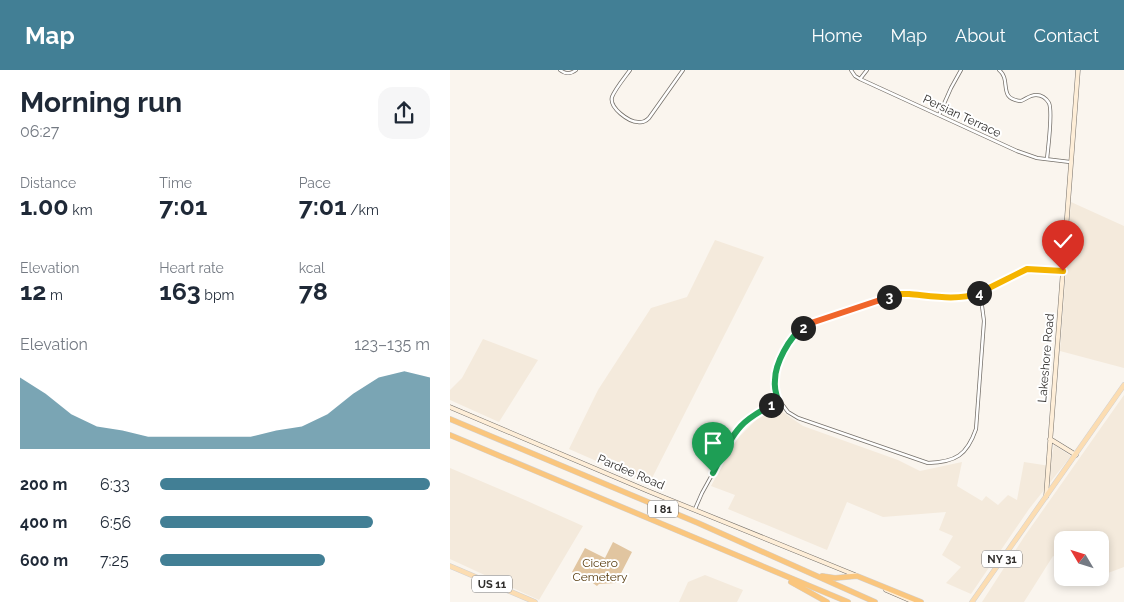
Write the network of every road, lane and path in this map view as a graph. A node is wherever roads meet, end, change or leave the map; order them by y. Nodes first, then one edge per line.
1 (560, 70) edge
2 (576, 70) edge
3 (630, 70) edge
4 (683, 70) edge
5 (851, 70) edge
6 (867, 70) edge
7 (962, 70) edge
8 (999, 70) edge
9 (1078, 70) edge
10 (860, 79) junction
11 (939, 115) junction
12 (1047, 159) junction
13 (1072, 162) junction
14 (1063, 271) junction
15 (978, 293) junction
16 (1124, 385) edge
17 (778, 400) junction
18 (450, 407) edge
19 (450, 419) edge
20 (450, 435) edge
21 (1050, 439) junction
22 (1076, 455) junction
23 (1046, 497) junction
24 (695, 509) junction
25 (450, 566) edge
26 (834, 568) junction
27 (806, 571) junction
28 (775, 572) junction
29 (854, 576) junction
30 (835, 578) junction
31 (535, 602) edge
32 (827, 602) edge
33 (848, 602) edge
34 (875, 602) edge
35 (914, 602) edge
36 (921, 602) edge
37 (972, 602) edge

1 - 2 street
3 - 4 street
5 - 10 street, Persian Terrace
6 - 10 street
7 - 11 street
8 - 12 street
9 - 13 street, Lakeshore Road
10 - 11 street, Persian Terrace
11 - 12 street, Persian Terrace
12 - 13 street, Persian Terrace
13 - 14 street, Lakeshore Road
14 - 15 street
14 - 21 street, Lakeshore Road
15 - 17 street
15 - 17 street
16 - 22 main road, NY 31
17 - 24 street
18 - 24 street, Pardee Road
19 - 27 highway, I 81
20 - 28 highway, I 81
21 - 22 street
21 - 23 street, Lakeshore Road
22 - 23 main road, NY 31
23 - 37 main road, NY 31
24 - 26 street, Pardee Road
25 - 31 main road, US 11
26 - 29 street, Pardee Road
26 - 30 highway
27 - 30 highway
27 - 34 highway, I 81
28 - 32 highway
28 - 33 highway, I 81
29 - 30 highway
29 - 35 street, Pardee Road
29 - 36 highway, Pardee Road

